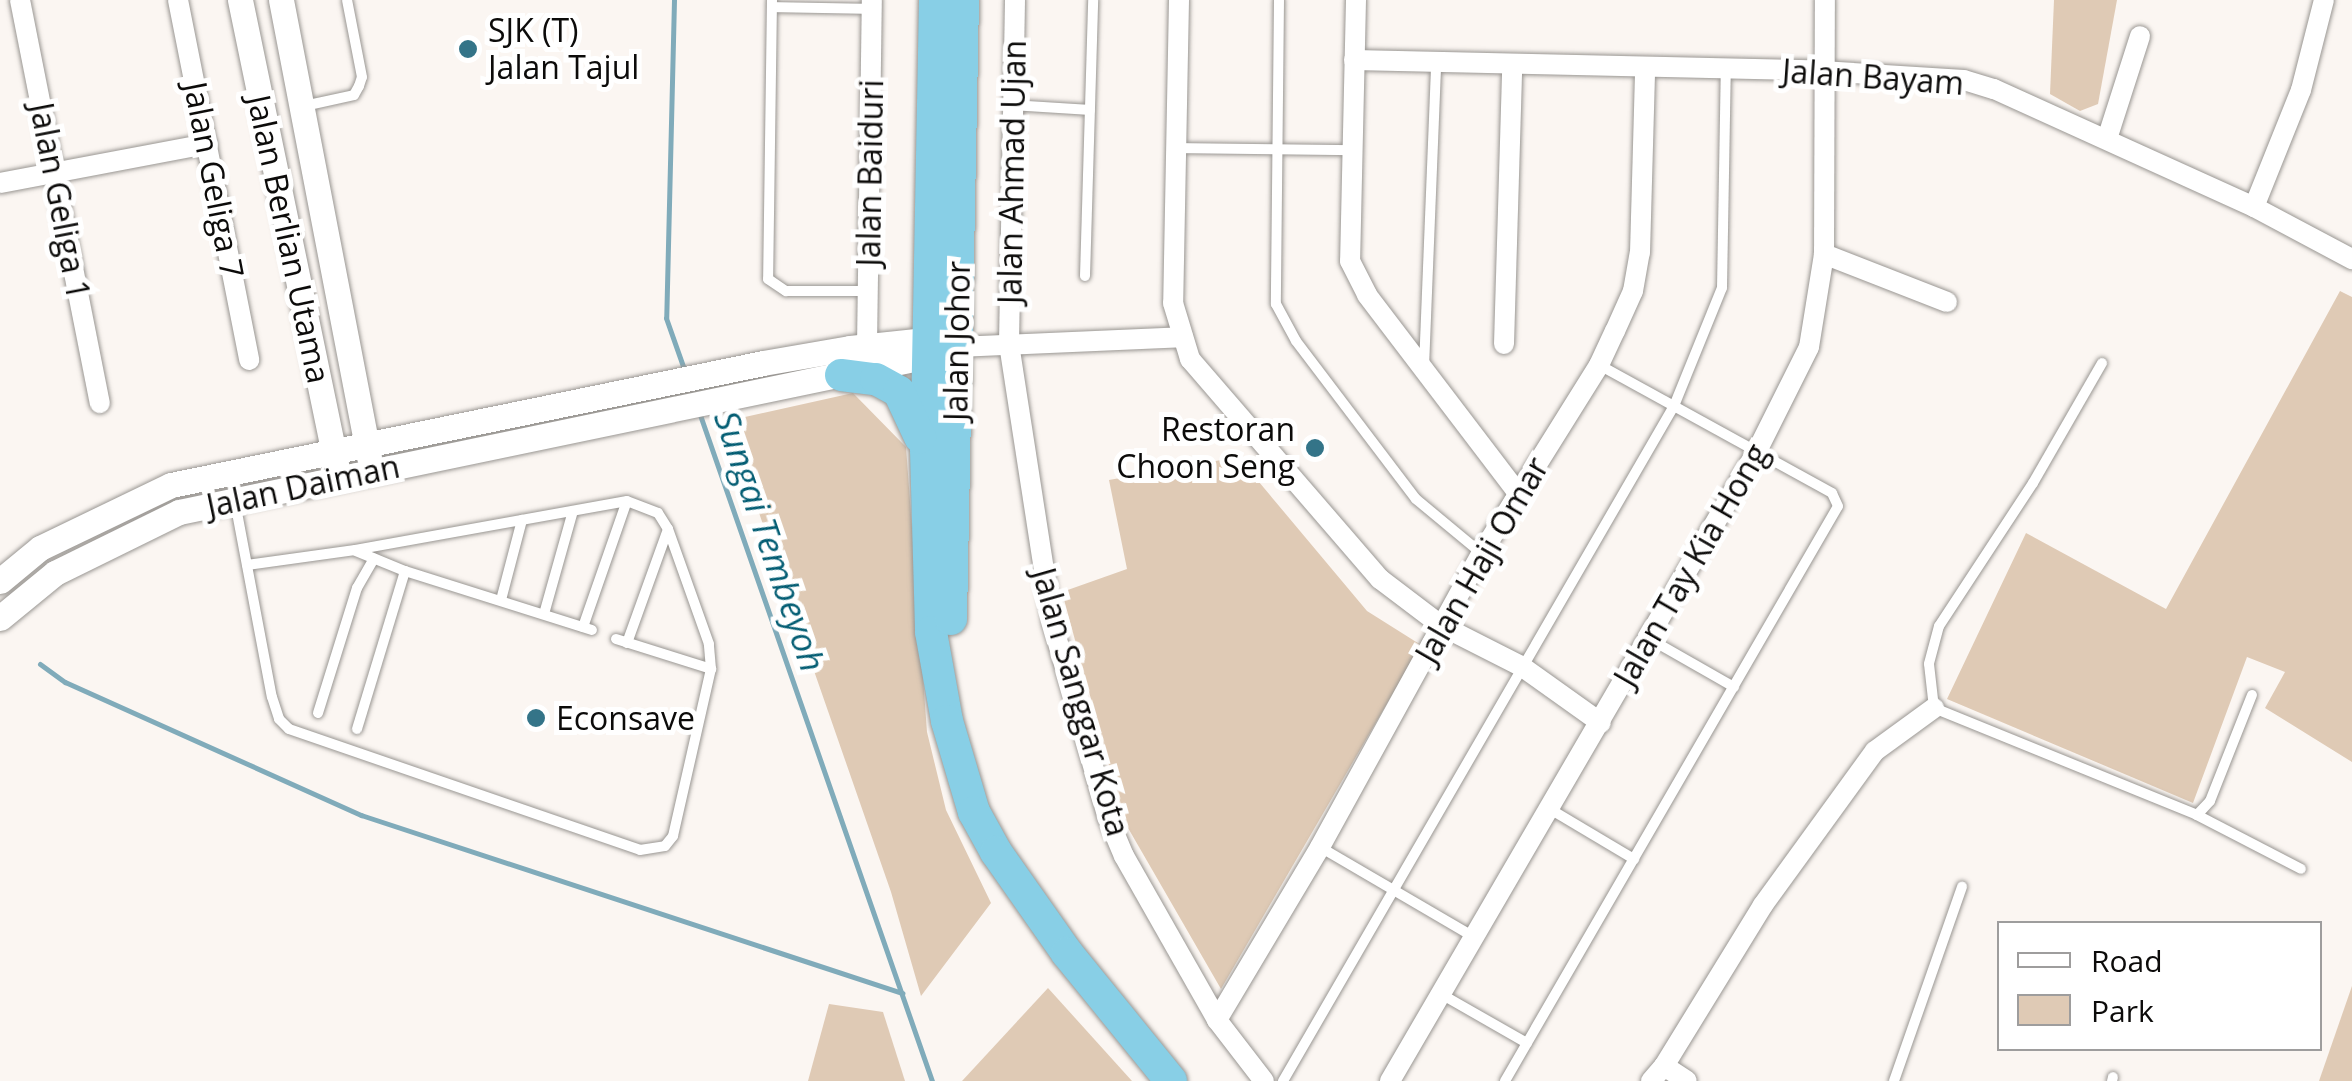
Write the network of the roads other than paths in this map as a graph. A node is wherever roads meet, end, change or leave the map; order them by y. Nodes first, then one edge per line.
1 (20, 0) edge
2 (178, 0) edge
3 (240, 0) edge
4 (281, 0) edge
5 (347, 0) edge
6 (935, 0) edge
7 (963, 0) edge
8 (1015, 0) edge
9 (1093, 0) edge
10 (1179, 0) edge
11 (1279, 0) edge
12 (1356, 0) edge
13 (1824, 0) edge
14 (2324, 0) edge
15 (772, 4) edge
16 (872, 5) edge
17 (2140, 36) dead end
18 (1354, 60) junction
19 (1436, 64) junction
20 (1512, 67) junction
21 (1646, 69) junction
22 (1726, 69) junction
23 (1822, 71) junction
24 (1012, 106) junction
25 (302, 107) junction
26 (1090, 110) junction
27 (2107, 139) junction
28 (207, 144) junction
29 (1176, 148) junction
30 (1274, 150) junction
31 (1352, 150) junction
32 (54, 173) junction
33 (0, 183) edge
34 (2254, 207) junction
35 (1824, 254) junction
36 (2352, 259) edge
37 (1085, 276) dead end
38 (868, 291) junction
39 (1947, 302) dead end
40 (1184, 337) junction
41 (1009, 344) junction
42 (1504, 344) dead end
43 (867, 346) junction
44 (936, 349) junction
45 (249, 360) dead end
46 (2102, 363) dead end
47 (1599, 365) junction
48 (1424, 368) junction
49 (841, 375) junction
50 (100, 403) dead end
51 (1674, 406) junction
52 (366, 443) junction
53 (333, 450) junction
54 (926, 450) junction
55 (1757, 451) junction
56 (372, 472) junction
57 (340, 478) junction
58 (1518, 493) junction
59 (235, 501) junction
60 (627, 502) junction
61 (573, 511) junction
62 (522, 520) junction
63 (668, 529) junction
64 (355, 550) junction
65 (1481, 554) junction
66 (374, 558) junction
67 (247, 564) junction
68 (405, 571) junction
69 (0, 581) edge
70 (501, 600) junction
71 (544, 614) junction
72 (0, 618) edge
73 (1442, 626) junction
74 (1648, 638) junction
75 (1521, 666) junction
76 (712, 669) junction
77 (941, 682) junction
78 (1734, 687) junction
79 (2252, 695) dead end
80 (1934, 708) junction
81 (318, 713) dead end
82 (1600, 722) junction
83 (357, 729) dead end
84 (1550, 809) junction
85 (2197, 814) junction
86 (1320, 847) junction
87 (1634, 858) junction
88 (2301, 869) dead end
89 (1962, 887) dead end
90 (1395, 891) junction
91 (1474, 937) junction
92 (1080, 969) junction
93 (1441, 994) junction
94 (1217, 1020) junction
95 (1527, 1044) junction
96 (1657, 1074) edge
97 (1171, 1081) edge
98 (1197, 1081) edge
99 (1264, 1081) edge
100 (1283, 1081) edge
101 (1390, 1081) edge
102 (1505, 1081) edge
103 (1687, 1081) edge
104 (1894, 1081) edge

1 - 32 street, Jalan Geliga 1
2 - 28 street, Jalan Geliga 7
3 - 53 street, Jalan Berlian Utama
4 - 25 street, Jalan Berlian Utama
5 - 25 lane
6 - 44 highway, Jalan Johor
7 - 44 highway, Jalan Johor
8 - 24 street, Jalan Ahmad Ujan
9 - 26 lane
10 - 29 street
11 - 30 lane
12 - 18 street
13 - 23 street, Jalan Tay Kia Hong
14 - 34 street
15 - 16 lane
15 - 38 lane
16 - 38 street, Jalan Baiduri
17 - 27 street
18 - 19 street, Jalan Bayam
18 - 31 street
19 - 20 street, Jalan Bayam
19 - 48 lane
20 - 21 street, Jalan Bayam
20 - 42 street
21 - 22 street, Jalan Bayam
21 - 47 street, Jalan Haji Omar
22 - 23 street, Jalan Bayam
22 - 51 lane
23 - 27 street, Jalan Bayam
23 - 35 street, Jalan Tay Kia Hong
24 - 26 lane
24 - 41 street, Jalan Ahmad Ujan
25 - 52 street, Jalan Berlian Utama
26 - 37 lane
27 - 34 street, Jalan Bayam
28 - 32 street
28 - 45 street, Jalan Geliga 7
29 - 30 lane
29 - 40 street
30 - 31 lane
30 - 65 lane
31 - 48 street
32 - 33 street
32 - 50 street, Jalan Geliga 1
34 - 36 street, Jalan Bayam
35 - 39 street
35 - 55 street, Jalan Tay Kia Hong
38 - 43 street, Jalan Baiduri
40 - 41 street
40 - 73 street
41 - 44 street
41 - 94 street, Jalan Sanggar Kota
43 - 44 street
43 - 52 street, Jalan Daiman
44 - 49 street
44 - 54 highway, Jalan Johor
44 - 77 highway, Jalan Johor
46 - 80 lane
47 - 51 lane
47 - 58 street, Jalan Haji Omar
48 - 58 street
49 - 54 highway
49 - 56 street, Jalan Daiman
51 - 55 lane
51 - 75 lane
52 - 53 street, Jalan Daiman
52 - 56 street, Jalan Berlian Utama
53 - 57 street, Jalan Berlian Utama
53 - 69 street, Jalan Daiman
54 - 77 highway, Jalan Johor
55 - 74 street, Jalan Tay Kia Hong
55 - 78 lane
56 - 57 street, Jalan Daiman
57 - 59 street, Jalan Daiman
58 - 65 street, Jalan Haji Omar
59 - 67 lane
59 - 72 street, Jalan Daiman
60 - 61 lane
60 - 63 lane
60 - 71 lane
61 - 62 lane
61 - 71 lane
62 - 64 lane
62 - 70 lane
63 - 76 lane
63 - 76 lane
64 - 66 lane
64 - 67 lane
65 - 73 street, Jalan Haji Omar
66 - 68 lane
66 - 81 lane
67 - 76 lane
68 - 70 lane
68 - 83 lane
70 - 71 lane
73 - 75 street
73 - 86 street, Jalan Haji Omar
74 - 78 lane
74 - 82 street, Jalan Tay Kia Hong
75 - 82 street
75 - 90 lane
77 - 92 highway, Jalan Johor
78 - 87 lane
79 - 85 lane
80 - 85 lane
80 - 96 street
82 - 84 street, Jalan Tay Kia Hong
84 - 87 lane
84 - 91 street, Jalan Tay Kia Hong
85 - 88 lane
86 - 90 lane
86 - 94 street, Jalan Haji Omar
87 - 95 lane
89 - 104 lane
90 - 91 lane
90 - 100 lane
91 - 93 street, Jalan Tay Kia Hong
92 - 97 highway, Jalan Johor
92 - 98 highway
93 - 95 lane
93 - 101 street, Jalan Tay Kia Hong
94 - 99 street, Jalan Sanggar Kota
95 - 102 lane
96 - 103 street

